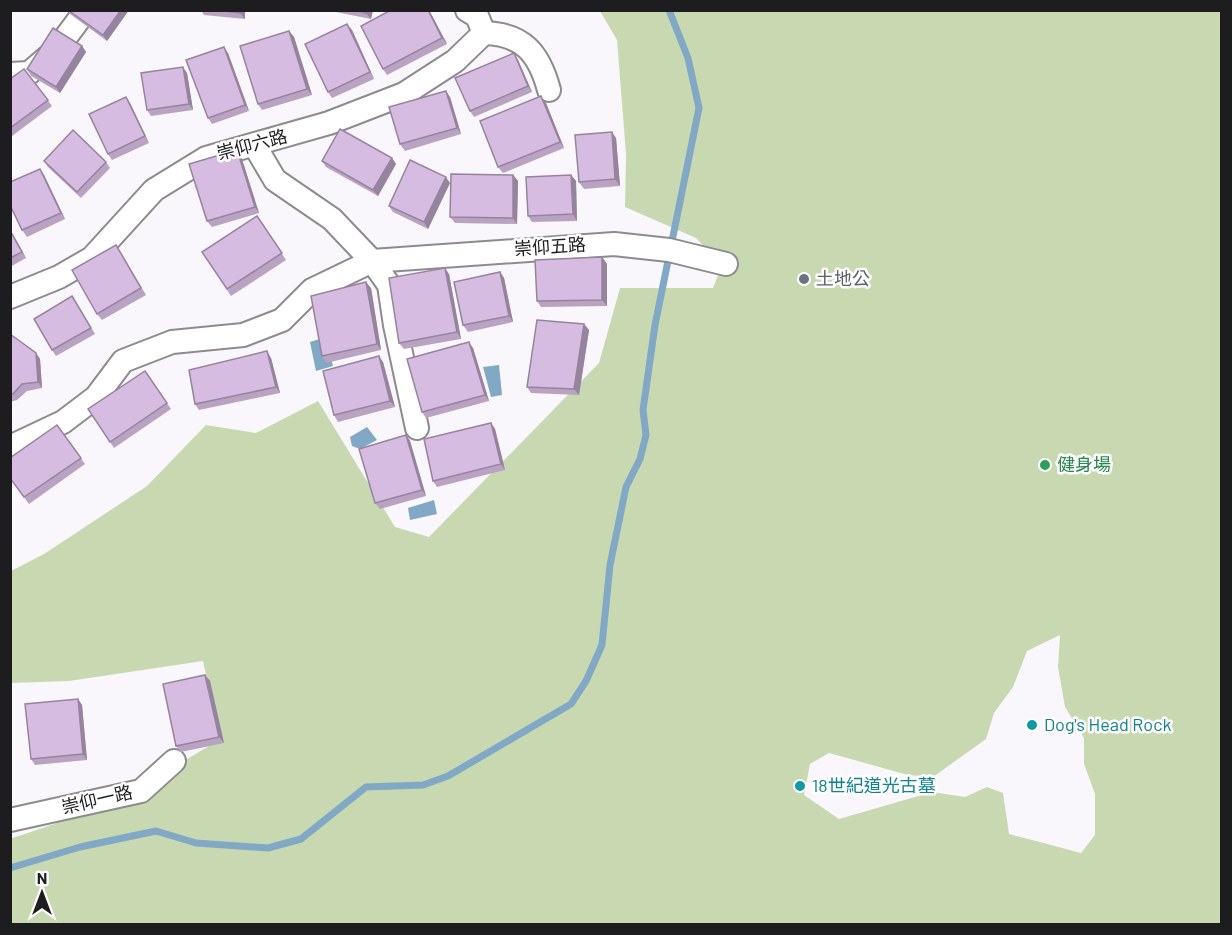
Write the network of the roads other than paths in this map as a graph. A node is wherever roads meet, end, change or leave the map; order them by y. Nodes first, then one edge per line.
1 (86, 10) edge
2 (467, 10) edge
3 (484, 33) junction
4 (10, 74) edge
5 (549, 90) dead end
6 (255, 146) junction
7 (372, 261) junction
8 (726, 264) dead end
9 (10, 297) edge
10 (417, 428) dead end
11 (10, 447) edge
12 (174, 761) dead end
13 (12, 819) edge

1 - 4 street
2 - 3 street
3 - 5 street
3 - 6 street, 崇仰六路
6 - 7 street
6 - 9 street, 崇仰六路
7 - 8 street, 崇仰五路
7 - 10 street
7 - 11 street
12 - 13 street, 崇仰一路

